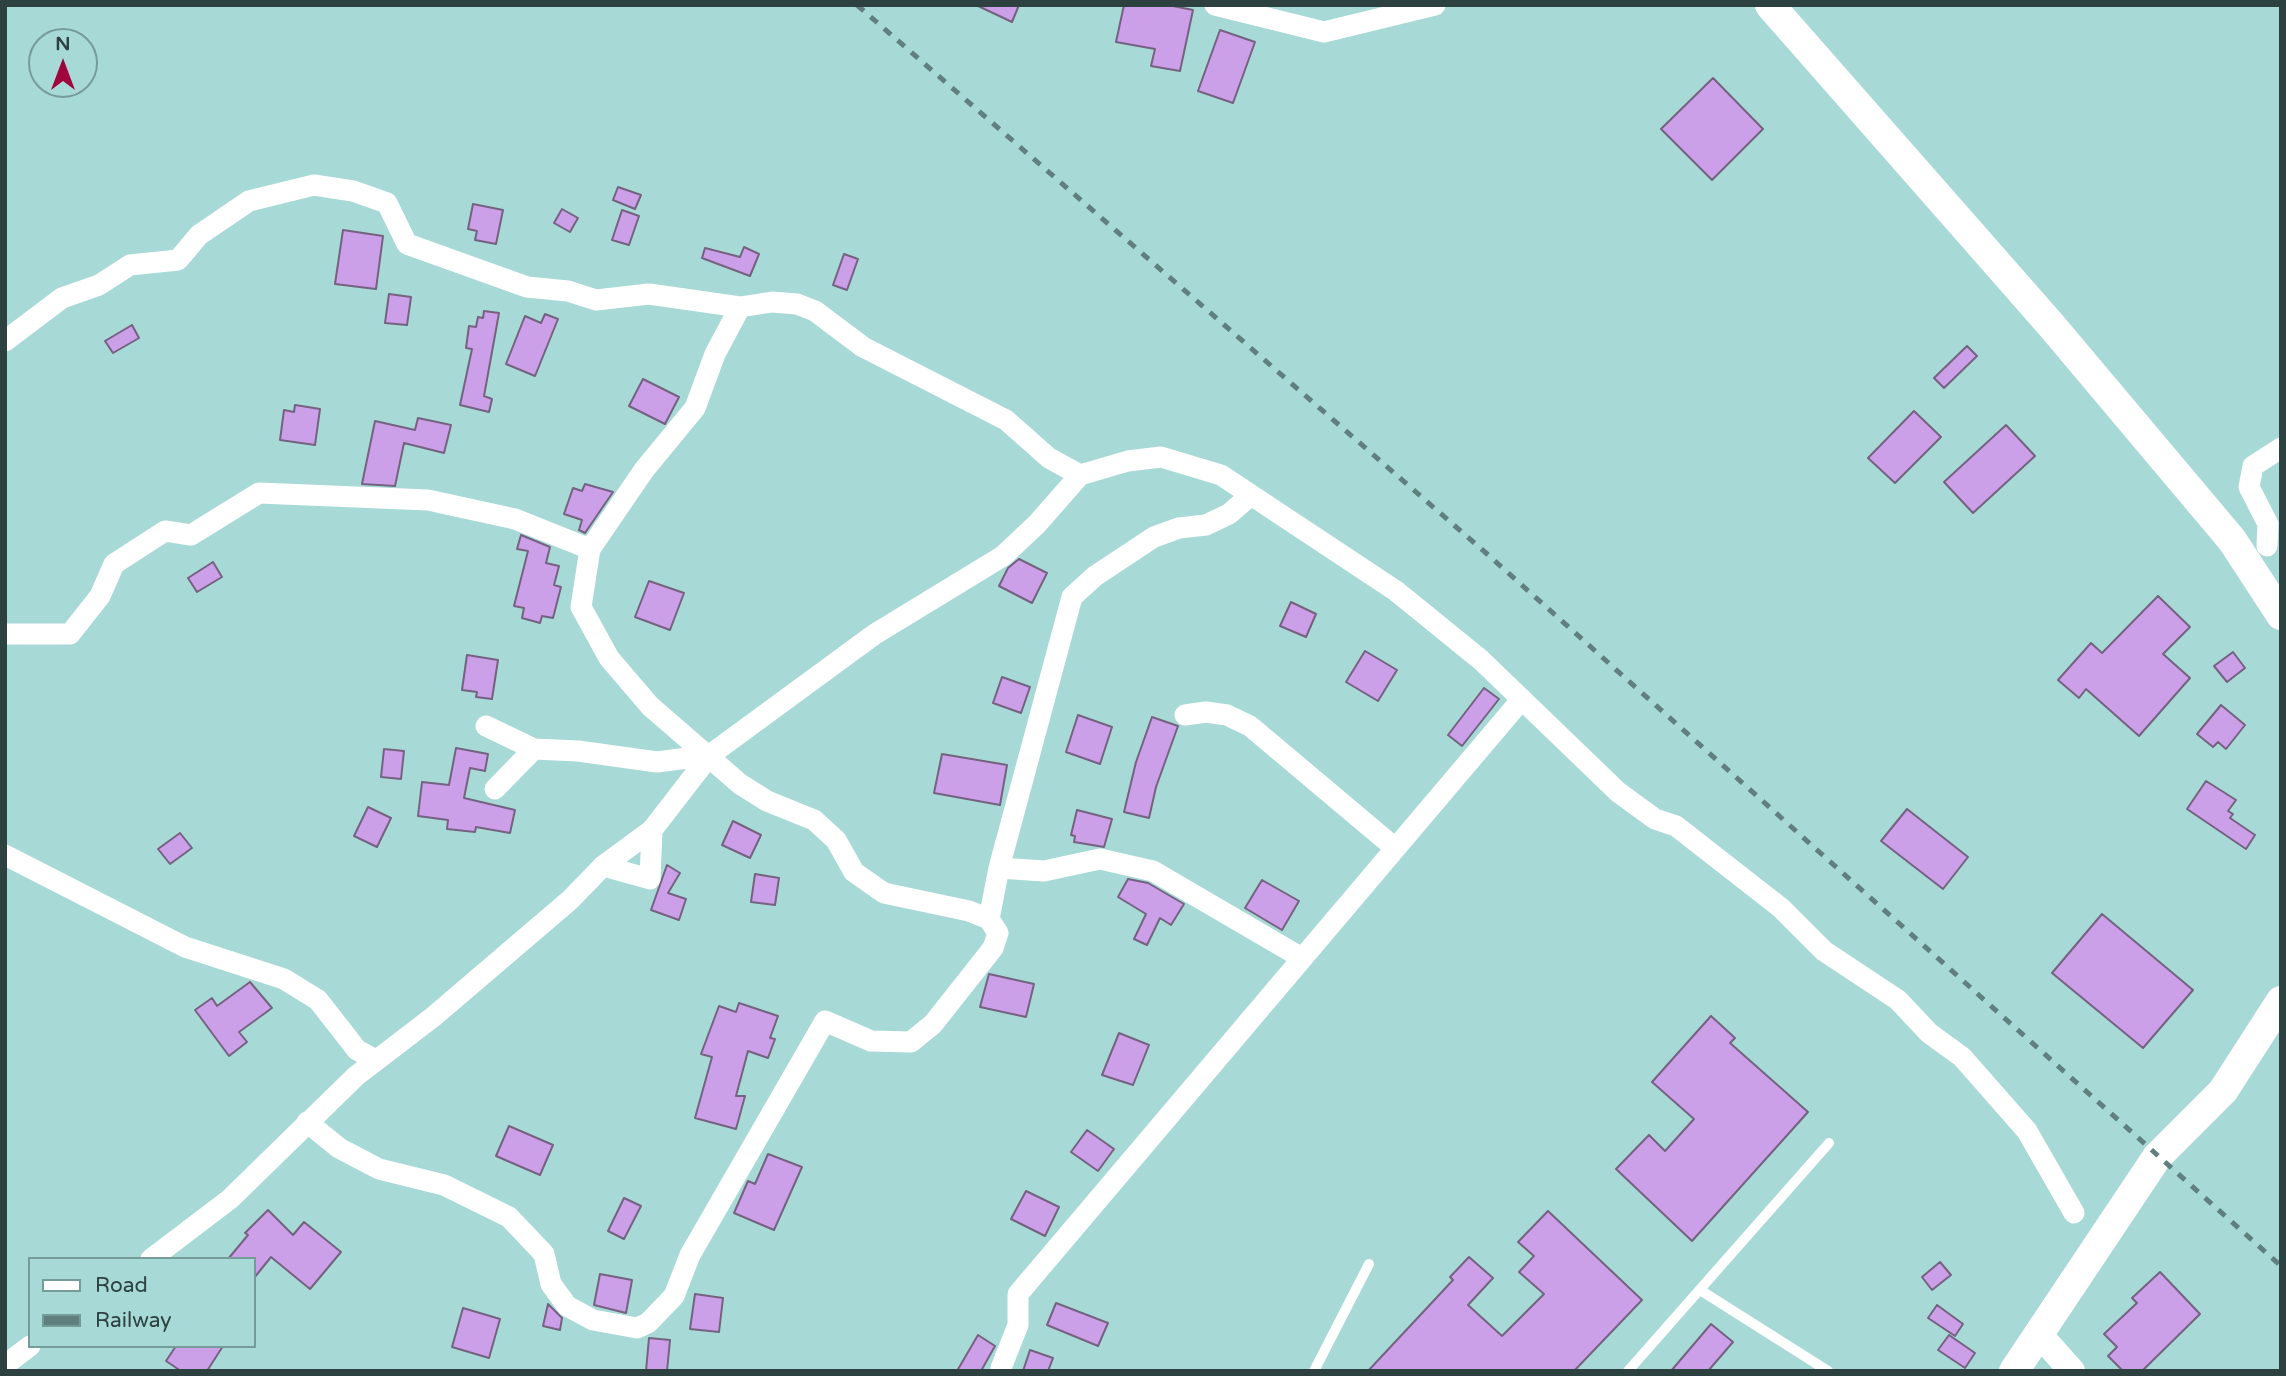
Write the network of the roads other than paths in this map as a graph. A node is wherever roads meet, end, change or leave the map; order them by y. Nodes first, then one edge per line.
1 (1215, 5) edge
2 (1435, 5) edge
3 (1770, 5) edge
4 (740, 307) junction
5 (5, 341) edge
6 (2281, 449) edge
7 (1080, 475) junction
8 (1251, 495) junction
9 (2232, 540) junction
10 (2274, 548) edge
11 (590, 550) junction
12 (2281, 615) edge
13 (5, 634) edge
14 (1522, 699) junction
15 (1185, 715) dead end
16 (486, 726) dead end
17 (534, 749) junction
18 (710, 755) junction
19 (495, 789) dead end
20 (652, 830) junction
21 (1395, 848) junction
22 (5, 855) edge
23 (603, 866) junction
24 (999, 868) junction
25 (989, 919) junction
26 (1302, 958) junction
27 (2281, 1001) edge
28 (376, 1060) junction
29 (307, 1122) junction
30 (1829, 1143) dead end
31 (2074, 1213) dead end
32 (154, 1257) edge
33 (1369, 1264) dead end
34 (1700, 1290) junction
35 (2039, 1334) junction
36 (28, 1348) edge
37 (5, 1365) edge
38 (1001, 1368) dead end
39 (1314, 1371) edge
40 (1628, 1371) edge
41 (1828, 1371) edge
42 (2014, 1371) edge
43 (2072, 1371) edge

1 - 2 street
3 - 9 main road
4 - 5 street
4 - 7 street
4 - 11 street
6 - 10 street
7 - 8 street
7 - 18 street
8 - 14 street
8 - 24 street
9 - 10 street
9 - 12 main road
11 - 13 street
11 - 18 street
14 - 21 street
14 - 31 street
15 - 21 street
16 - 17 street
17 - 18 street
17 - 19 street
18 - 20 street
18 - 25 street
20 - 23 street
20 - 23 street
21 - 26 street
22 - 28 street
23 - 28 street
24 - 25 street
24 - 26 street
25 - 29 street
26 - 38 street
27 - 35 main road
28 - 29 street
29 - 32 street
30 - 34 lane
33 - 39 lane
34 - 40 lane
34 - 41 lane
35 - 42 main road
35 - 43 street
36 - 37 street

